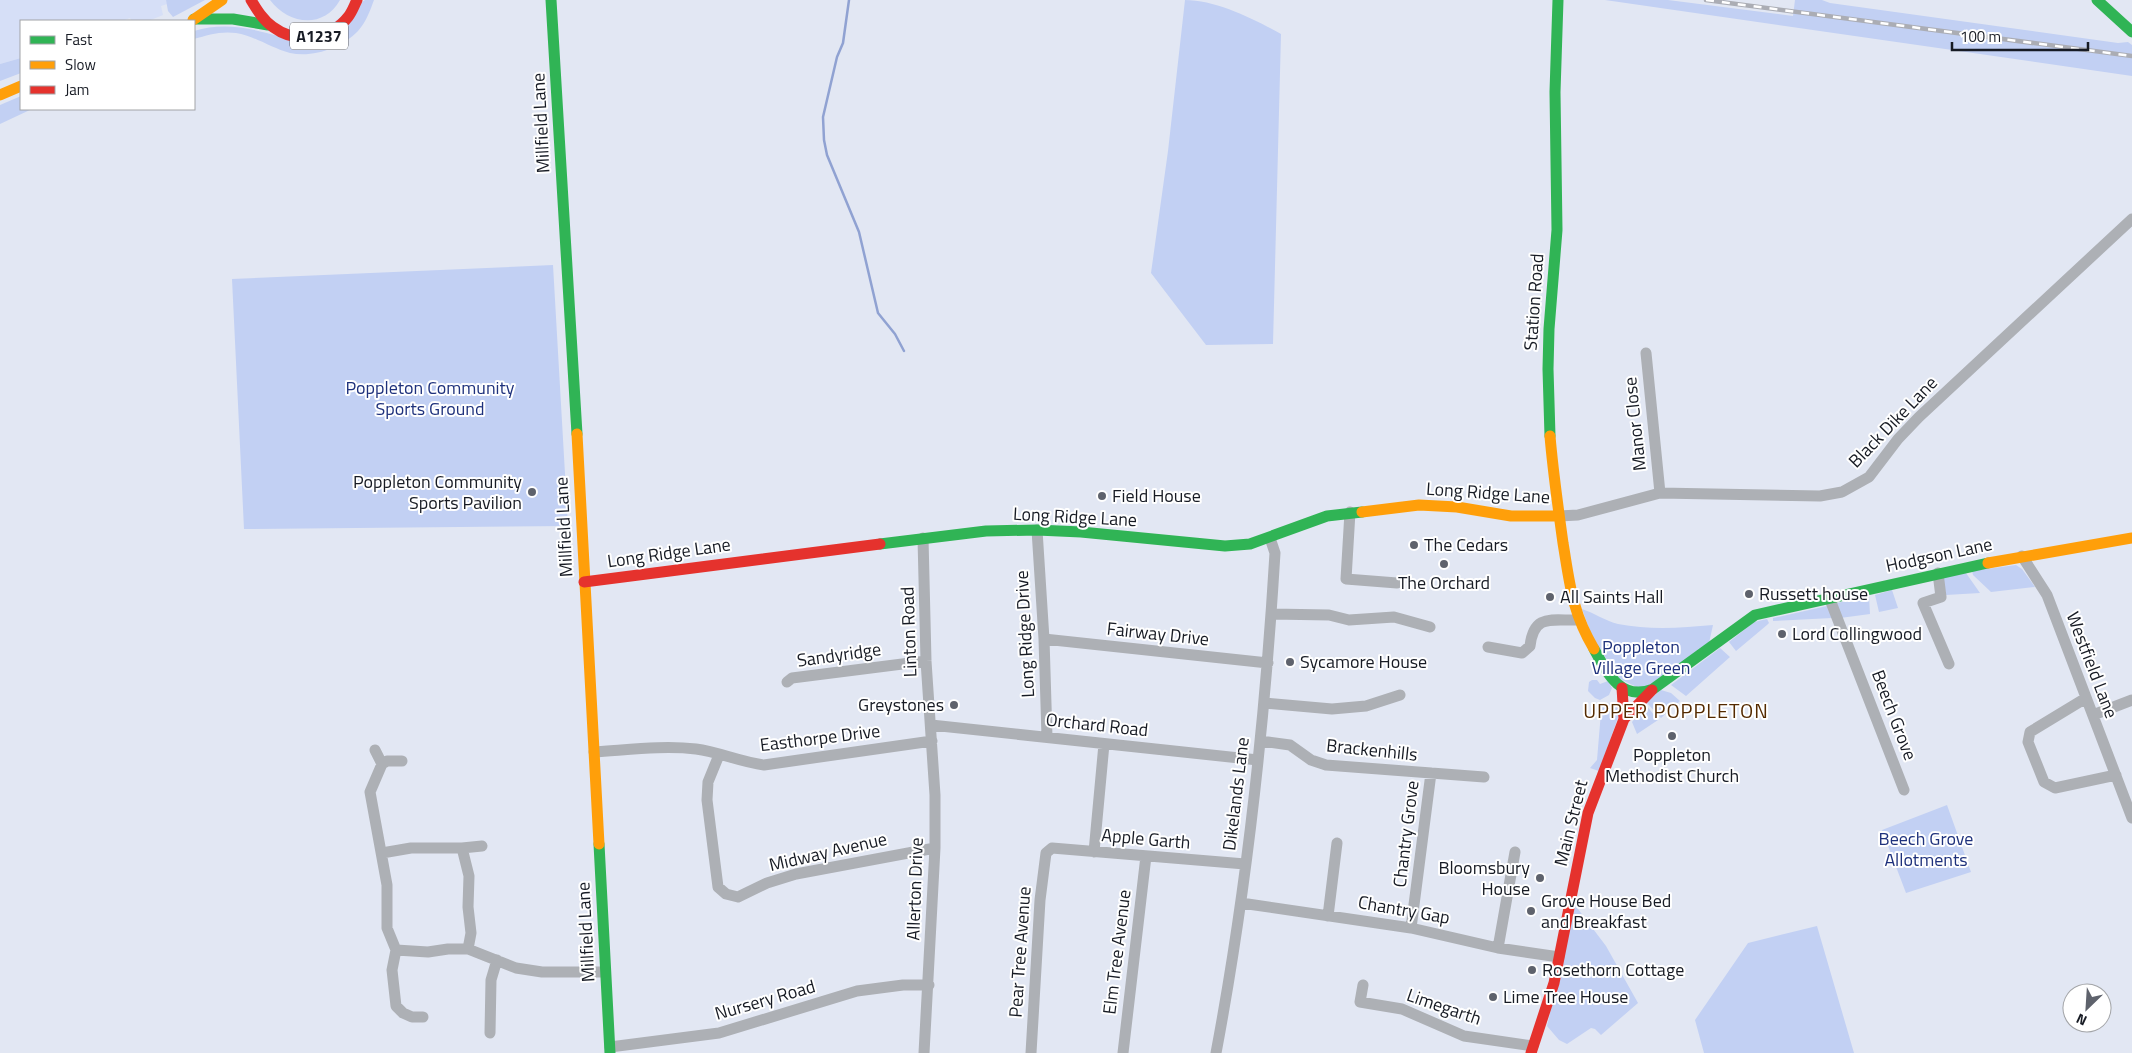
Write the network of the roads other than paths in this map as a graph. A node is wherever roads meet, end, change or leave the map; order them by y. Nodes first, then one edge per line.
1 (222, 0) edge
2 (251, 0) edge
3 (357, 0) edge
4 (551, 0) edge
5 (1558, 0) edge
6 (2097, 0) edge
7 (191, 20) edge
8 (2127, 20) edge
9 (268, 26) junction
10 (2132, 32) edge
11 (20, 86) edge
12 (0, 95) edge
13 (2132, 219) edge
14 (1646, 353) dead end
15 (1660, 493) junction
16 (1350, 512) junction
17 (1559, 516) junction
18 (1037, 530) junction
19 (923, 538) junction
20 (1270, 538) junction
21 (2132, 538) edge
22 (2022, 556) junction
23 (1938, 573) junction
24 (584, 582) junction
25 (1397, 584) dead end
26 (1829, 597) junction
27 (1272, 614) junction
28 (1578, 620) junction
29 (1430, 627) dead end
30 (1044, 640) junction
31 (1488, 647) dead end
32 (926, 661) junction
33 (1268, 663) junction
34 (1948, 664) dead end
35 (787, 682) dead end
36 (1622, 688) junction
37 (1653, 689) junction
38 (1400, 695) dead end
39 (2086, 698) junction
40 (2132, 700) edge
41 (1265, 703) junction
42 (2093, 715) junction
43 (1624, 719) junction
44 (932, 725) junction
45 (1047, 737) junction
46 (932, 741) junction
47 (1261, 741) junction
48 (1104, 744) junction
49 (376, 750) dead end
50 (594, 752) junction
51 (719, 755) junction
52 (1258, 760) junction
53 (402, 761) dead end
54 (382, 764) junction
55 (1431, 773) junction
56 (2116, 775) junction
57 (1484, 777) dead end
58 (1904, 790) dead end
59 (2129, 800) edge
60 (2132, 818) edge
61 (1337, 843) dead end
62 (482, 846) dead end
63 (462, 848) junction
64 (936, 848) junction
65 (1094, 852) junction
66 (1515, 852) dead end
67 (382, 853) junction
68 (1046, 853) joint
69 (1146, 856) junction
70 (1245, 864) junction
71 (1241, 903) junction
72 (1328, 916) junction
73 (1411, 928) junction
74 (1498, 948) junction
75 (468, 949) junction
76 (396, 950) junction
77 (1560, 957) junction
78 (497, 960) junction
79 (606, 972) junction
80 (928, 985) junction
81 (1363, 985) dead end
82 (423, 1017) dead end
83 (490, 1033) dead end
84 (1532, 1049) edge
85 (610, 1050) edge
86 (924, 1053) edge
87 (1031, 1053) edge
88 (1123, 1053) edge
89 (1216, 1053) edge

1 - 7 main road, A1237
2 - 9 main road, A1237
3 - 9 main road, A1237
4 - 24 main road, Millfield Lane
5 - 17 main road, Station Road
6 - 8 main road
7 - 9 main road, A1237
8 - 10 main road
11 - 12 main road
13 - 15 street, Black Dike Lane
14 - 15 street, Manor Close
15 - 17 street, Black Dike Lane
16 - 17 main road, Long Ridge Lane
16 - 20 main road, Long Ridge Lane
16 - 25 street
17 - 28 main road, Station Road
18 - 19 main road, Long Ridge Lane
18 - 20 main road, Long Ridge Lane
18 - 30 street, Long Ridge Drive
19 - 24 main road, Long Ridge Lane
19 - 32 street, Linton Road
20 - 27 street, Dikelands Lane
21 - 22 main road, Hodgson Lane
22 - 23 main road, Hodgson Lane
22 - 39 street, Westfield Lane
23 - 26 main road, Hodgson Lane
23 - 34 street
24 - 50 main road, Millfield Lane
26 - 37 main road, Hodgson Lane
26 - 58 street, Beech Grove
27 - 29 street
27 - 33 street, Dikelands Lane
28 - 31 street
28 - 36 main road, Station Road
30 - 33 street, Fairway Drive
30 - 45 street, Long Ridge Drive
32 - 35 street, Sandyridge
32 - 44 street, Linton Road
33 - 41 street, Dikelands Lane
36 - 37 main road
36 - 43 main road
37 - 43 main road
38 - 41 street
39 - 42 street, Westfield Lane
39 - 56 street
40 - 42 street
41 - 47 street, Dikelands Lane
42 - 56 street, Westfield Lane
43 - 77 main road, Main Street
44 - 45 street, Orchard Road
44 - 46 street, Allerton Drive
45 - 48 street, Orchard Road
46 - 51 street, Easthorpe Drive
46 - 64 street, Allerton Drive
47 - 52 street, Dikelands Lane
47 - 55 street, Brackenhills
48 - 52 street, Orchard Road
48 - 65 street
49 - 54 street
50 - 51 street, Easthorpe Drive
50 - 79 main road, Millfield Lane
51 - 64 street, Midway Avenue
52 - 70 street, Dikelands Lane
53 - 54 street
54 - 67 street
55 - 57 street, Brackenhills
55 - 73 street, Chantry Grove
56 - 59 street, Westfield Lane
59 - 60 street, Westfield Lane
61 - 72 street
62 - 63 street
63 - 67 street
63 - 75 street
64 - 80 street, Allerton Drive
65 - 68 street, Apple Garth
65 - 69 street, Apple Garth
66 - 74 street
67 - 76 street
68 - 87 street, Pear Tree Avenue
69 - 70 street, Apple Garth
69 - 88 street, Elm Tree Avenue
70 - 71 street, Dikelands Lane
71 - 72 street, Chantry Gap
71 - 89 street, Dikelands Lane
72 - 73 street, Chantry Gap
73 - 74 street, Chantry Gap
74 - 77 street, Chantry Gap
75 - 76 street
75 - 78 street
76 - 82 street
77 - 84 main road, Main Street
78 - 79 street
78 - 83 street
79 - 85 main road, Millfield Lane
80 - 85 street, Nursery Road
80 - 86 street, Allerton Drive
81 - 84 street, Limegarth

